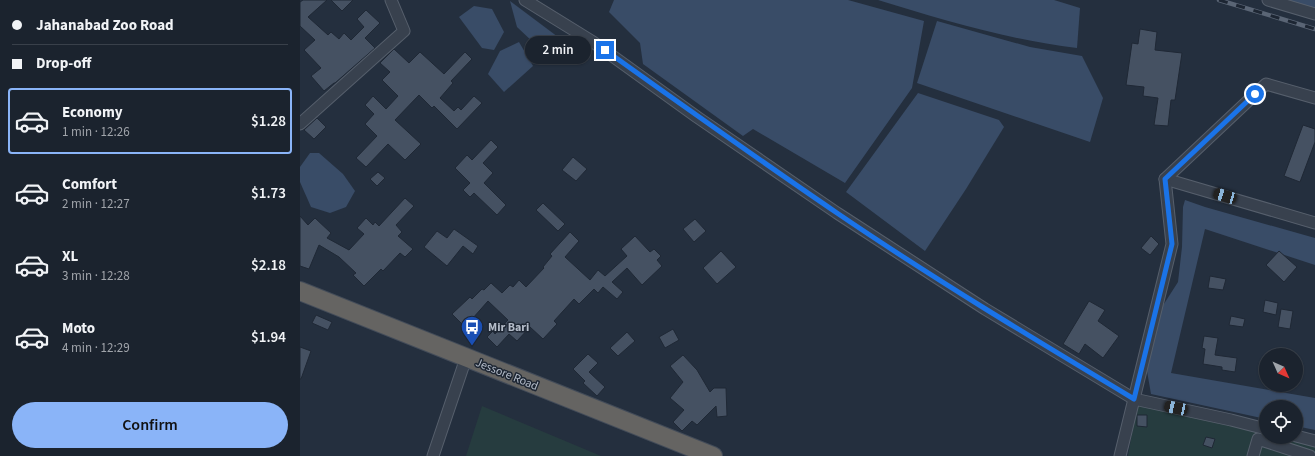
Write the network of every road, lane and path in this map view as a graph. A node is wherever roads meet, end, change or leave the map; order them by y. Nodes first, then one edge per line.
1 (391, 0) edge
2 (525, 0) edge
3 (1268, 0) edge
4 (1315, 14) edge
5 (1315, 98) edge
6 (300, 124) edge
7 (1165, 179) junction
8 (1315, 223) edge
9 (300, 291) edge
10 (466, 358) junction
11 (1134, 399) junction
12 (1259, 427) edge
13 (1303, 438) edge
14 (1315, 441) edge
15 (433, 456) edge
16 (713, 456) edge
17 (1120, 456) edge
18 (1253, 456) edge
19 (1310, 456) edge

1 - 6 street
2 - 11 street
3 - 4 street
5 - 7 street
7 - 8 street
7 - 11 street
9 - 10 highway, Jessore Road
10 - 15 street
10 - 16 highway, Jessore Road
11 - 12 street
11 - 17 street
13 - 14 street
18 - 19 street

